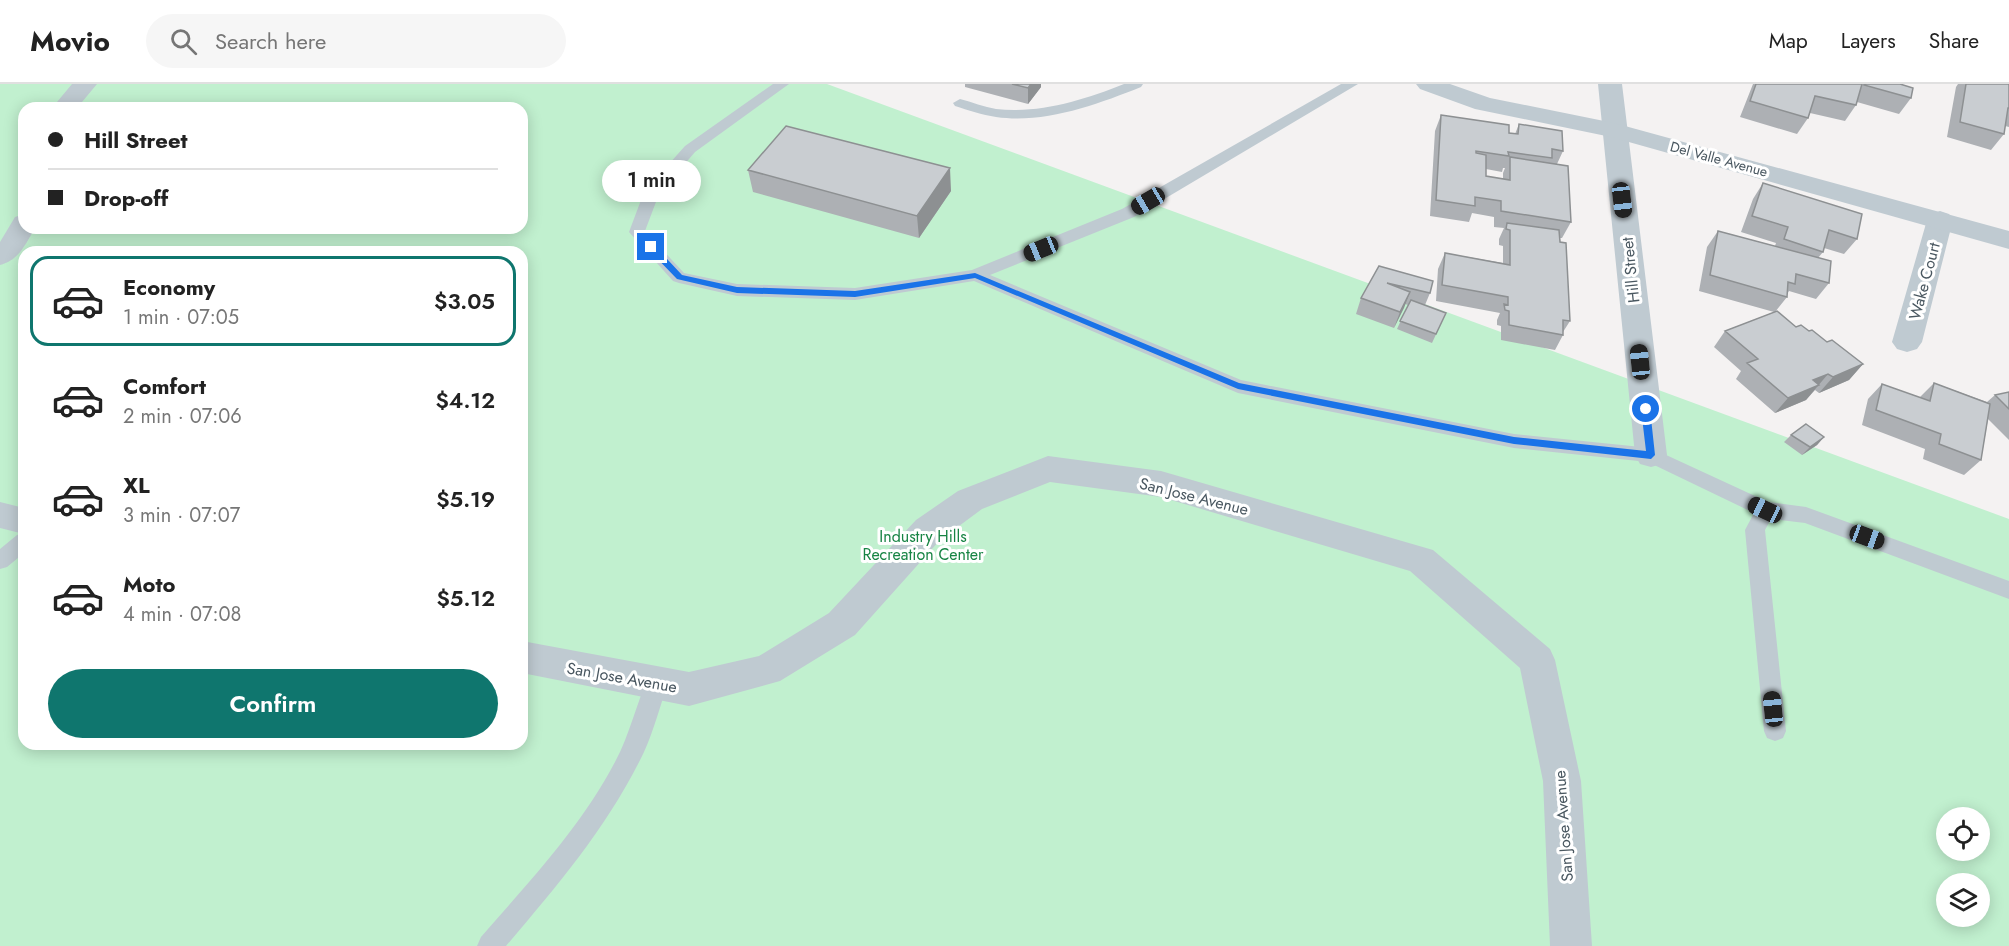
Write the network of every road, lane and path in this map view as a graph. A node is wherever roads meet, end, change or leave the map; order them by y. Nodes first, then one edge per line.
1 (85, 84) edge
2 (782, 84) edge
3 (1136, 84) edge
4 (1428, 84) edge
5 (1610, 84) edge
6 (1348, 85) edge
7 (69, 102) edge
8 (960, 103) dead end
9 (1614, 130) junction
10 (1940, 220) junction
11 (18, 234) edge
12 (2009, 240) edge
13 (0, 256) edge
14 (975, 275) junction
15 (1907, 342) dead end
16 (1651, 455) junction
17 (1765, 510) junction
18 (0, 515) edge
19 (18, 520) edge
20 (18, 546) edge
21 (0, 561) edge
22 (2009, 590) edge
23 (528, 658) edge
24 (657, 683) junction
25 (1775, 731) dead end
26 (490, 946) edge
27 (1571, 946) edge

1 - 7 street
2 - 14 lane
3 - 8 lane
4 - 9 street, Del Valle Avenue
5 - 9 street, Hill Street
6 - 14 lane
9 - 10 street, Del Valle Avenue
9 - 16 street, Hill Street
10 - 12 street, Del Valle Avenue
10 - 15 street, Wake Court
11 - 13 street
14 - 16 lane
16 - 17 lane
17 - 22 lane
17 - 25 lane
18 - 19 street
20 - 21 lane
23 - 24 street, San Jose Avenue
24 - 26 lane
24 - 27 street, San Jose Avenue

